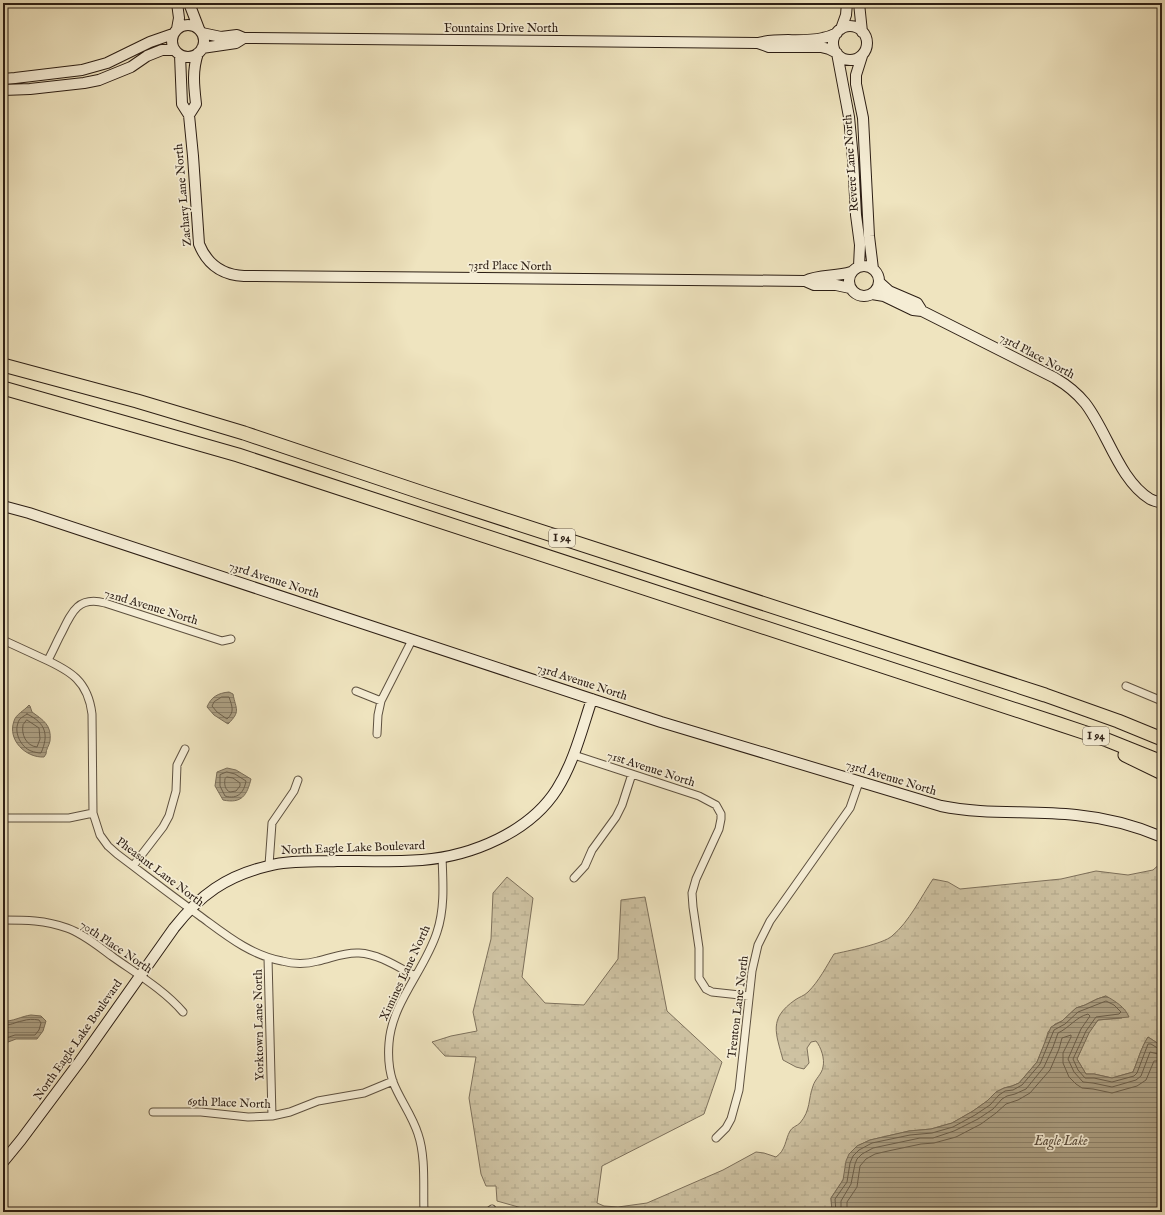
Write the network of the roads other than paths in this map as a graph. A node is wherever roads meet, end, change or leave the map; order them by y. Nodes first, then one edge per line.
1 (177, 3) edge
2 (189, 3) edge
3 (847, 3) edge
4 (859, 3) edge
5 (839, 31) junction
6 (175, 32) junction
7 (200, 32) junction
8 (862, 32) junction
9 (244, 38) junction
10 (758, 43) junction
11 (200, 51) junction
12 (177, 53) junction
13 (837, 53) junction
14 (862, 56) junction
15 (3, 78) edge
16 (3, 90) edge
17 (189, 115) junction
18 (216, 268) joint
19 (855, 269) junction
20 (873, 269) junction
21 (805, 280) junction
22 (879, 282) junction
23 (850, 288) junction
24 (872, 294) junction
25 (922, 311) junction
26 (3, 363) edge
27 (4, 389) edge
28 (1162, 503) edge
29 (3, 506) edge
30 (231, 639) dead end
31 (412, 640) junction
32 (4, 642) edge
33 (48, 660) junction
34 (1126, 686) dead end
35 (356, 691) dead end
36 (592, 699) junction
37 (381, 701) junction
38 (1162, 701) edge
39 (1082, 708) junction
40 (1028, 714) junction
41 (1162, 733) edge
42 (377, 734) dead end
43 (1162, 739) edge
44 (185, 750) dead end
45 (574, 755) junction
46 (1162, 762) edge
47 (1162, 773) edge
48 (632, 774) junction
49 (298, 780) dead end
50 (859, 782) junction
51 (92, 813) junction
52 (3, 818) edge
53 (1162, 837) edge
54 (442, 857) junction
55 (269, 865) junction
56 (133, 866) junction
57 (574, 878) dead end
58 (190, 908) junction
59 (3, 920) edge
60 (268, 958) junction
61 (139, 976) junction
62 (415, 976) junction
63 (749, 996) junction
64 (183, 1012) dead end
65 (393, 1081) junction
66 (153, 1112) dead end
67 (272, 1116) junction
68 (716, 1138) dead end
69 (3, 1162) edge
70 (424, 1212) edge

1 - 6 street
2 - 7 street
3 - 5 street
4 - 8 street
5 - 8 street
5 - 10 street, Fountains Drive North
5 - 13 street
6 - 7 street
6 - 12 street
6 - 15 street
7 - 9 street, Fountains Drive North
7 - 11 street
8 - 14 street
9 - 10 street, Fountains Drive North
9 - 11 street, Fountains Drive North
10 - 13 street, Fountains Drive North
11 - 12 street
11 - 17 street, Zachary Lane North
12 - 16 street
12 - 17 street, Zachary Lane North
13 - 14 street
13 - 19 street, Revere Lane North
14 - 20 street, Revere Lane North
17 - 18 street, Zachary Lane North
18 - 21 street, 73rd Place North
19 - 20 street
19 - 21 street, 73rd Place North
19 - 23 street
20 - 22 street
21 - 23 street, 73rd Place North
22 - 24 street
22 - 25 street, 73rd Place North
23 - 24 street
24 - 25 street, 73rd Place North
25 - 28 street, 73rd Place North
26 - 39 highway, I 94
27 - 40 highway, I 94
29 - 31 street, 73rd Avenue North
30 - 33 street, 72nd Avenue North
31 - 36 street, 73rd Avenue North
31 - 37 street
32 - 33 street, Pheasant Lane North
33 - 51 street, Pheasant Lane North
34 - 38 street
35 - 37 street
36 - 45 street, North Eagle Lake Boulevard
36 - 50 street, 73rd Avenue North
37 - 42 street
39 - 41 highway
39 - 43 highway, I 94
40 - 46 highway, I 94
40 - 47 highway
44 - 56 street
45 - 48 street, 71st Avenue North
45 - 54 street, North Eagle Lake Boulevard
48 - 57 street
48 - 63 street, 71st Avenue North
49 - 55 street
50 - 53 street, 73rd Avenue North
50 - 63 street, Trenton Lane North
51 - 52 street
51 - 56 street, Pheasant Lane North
54 - 55 street, North Eagle Lake Boulevard
54 - 62 street, Ximines Lane North
55 - 58 street, North Eagle Lake Boulevard
56 - 58 street, Pheasant Lane North
58 - 60 street, Pheasant Lane North
58 - 61 street, North Eagle Lake Boulevard
59 - 61 street, 70th Place North
60 - 62 street, Pheasant Lane North
60 - 67 street, Yorktown Lane North
61 - 64 street, 70th Place North
61 - 69 street, North Eagle Lake Boulevard
62 - 65 street, Ximines Lane North
63 - 68 street, Trenton Lane North
65 - 67 street, 69th Place North
65 - 70 street, Ximines Lane North
66 - 67 street, 69th Place North

